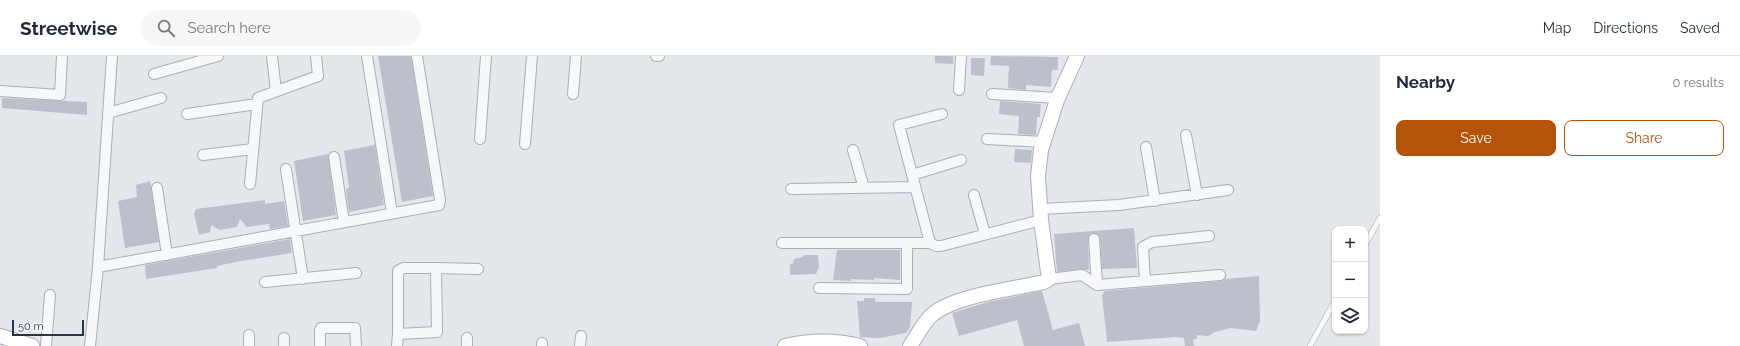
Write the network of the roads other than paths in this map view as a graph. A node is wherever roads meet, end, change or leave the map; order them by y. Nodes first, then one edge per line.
1 (62, 56) edge
2 (112, 56) edge
3 (218, 56) edge
4 (272, 56) edge
5 (316, 56) edge
6 (367, 56) edge
7 (417, 56) edge
8 (486, 56) edge
9 (532, 56) edge
10 (576, 56) edge
11 (961, 56) edge
12 (1077, 56) edge
13 (154, 74) dead end
14 (959, 90) dead end
15 (0, 91) edge
16 (276, 92) junction
17 (572, 94) dead end
18 (992, 94) dead end
19 (161, 98) dead end
20 (1058, 98) junction
21 (257, 104) junction
22 (108, 113) junction
23 (187, 114) dead end
24 (942, 114) dead end
25 (1186, 135) dead end
26 (480, 139) dead end
27 (987, 139) dead end
28 (1044, 142) junction
29 (525, 144) dead end
30 (1146, 147) dead end
31 (253, 150) junction
32 (853, 150) dead end
33 (203, 155) dead end
34 (334, 158) dead end
35 (961, 160) dead end
36 (286, 169) dead end
37 (912, 176) junction
38 (250, 184) dead end
39 (915, 187) junction
40 (157, 188) dead end
41 (864, 188) junction
42 (791, 190) dead end
43 (1228, 190) dead end
44 (974, 195) dead end
45 (1197, 195) junction
46 (1155, 201) junction
47 (392, 213) junction
48 (1041, 215) junction
49 (1380, 218) edge
50 (344, 222) junction
51 (295, 231) junction
52 (985, 234) junction
53 (1209, 236) dead end
54 (1094, 239) dead end
55 (1368, 240) edge
56 (782, 243) dead end
57 (907, 243) junction
58 (930, 243) junction
59 (167, 255) junction
60 (98, 267) junction
61 (436, 268) junction
62 (478, 269) dead end
63 (356, 274) dead end
64 (1220, 275) dead end
65 (303, 279) junction
66 (1049, 279) junction
67 (1145, 280) junction
68 (264, 282) dead end
69 (1097, 285) junction
70 (819, 288) dead end
71 (50, 295) dead end
72 (1332, 306) edge
73 (398, 334) junction
74 (249, 335) dead end
75 (0, 337) edge
76 (813, 344) edge
77 (32, 346) edge
78 (46, 346) edge
79 (90, 346) edge
80 (249, 346) edge
81 (320, 346) edge
82 (356, 346) edge
83 (397, 346) edge
84 (785, 346) edge
85 (860, 346) edge
86 (910, 346) edge
87 (1310, 346) edge

1 - 15 street
2 - 22 street
3 - 13 street
4 - 16 street
5 - 16 street
6 - 47 street
7 - 47 street
8 - 26 street
9 - 29 street
10 - 17 street
11 - 14 street
12 - 20 street
16 - 21 street
18 - 20 street
19 - 22 street
20 - 28 street
21 - 23 street
21 - 31 street
22 - 60 street
24 - 37 street
25 - 45 street
27 - 28 street
28 - 48 street
30 - 46 street
31 - 33 street
31 - 38 street
32 - 41 street
34 - 50 street
35 - 37 street
36 - 51 street
37 - 39 street
39 - 41 street
39 - 58 street
40 - 59 street
41 - 42 street
43 - 45 street
44 - 52 street
45 - 46 street
46 - 48 street
47 - 50 street
48 - 52 street
48 - 66 street
49 - 55 lane
50 - 51 street
51 - 59 street
51 - 65 street
52 - 58 street
53 - 67 street
54 - 69 street
56 - 57 street
57 - 58 street
57 - 70 street
59 - 60 street
60 - 79 street
61 - 62 street
61 - 73 street
61 - 73 street
63 - 65 street
64 - 67 street
65 - 68 street
66 - 69 street
66 - 86 street
67 - 69 street
71 - 78 street
72 - 87 lane
73 - 83 street
74 - 80 street
75 - 77 street
76 - 84 street
76 - 85 street
81 - 82 street

